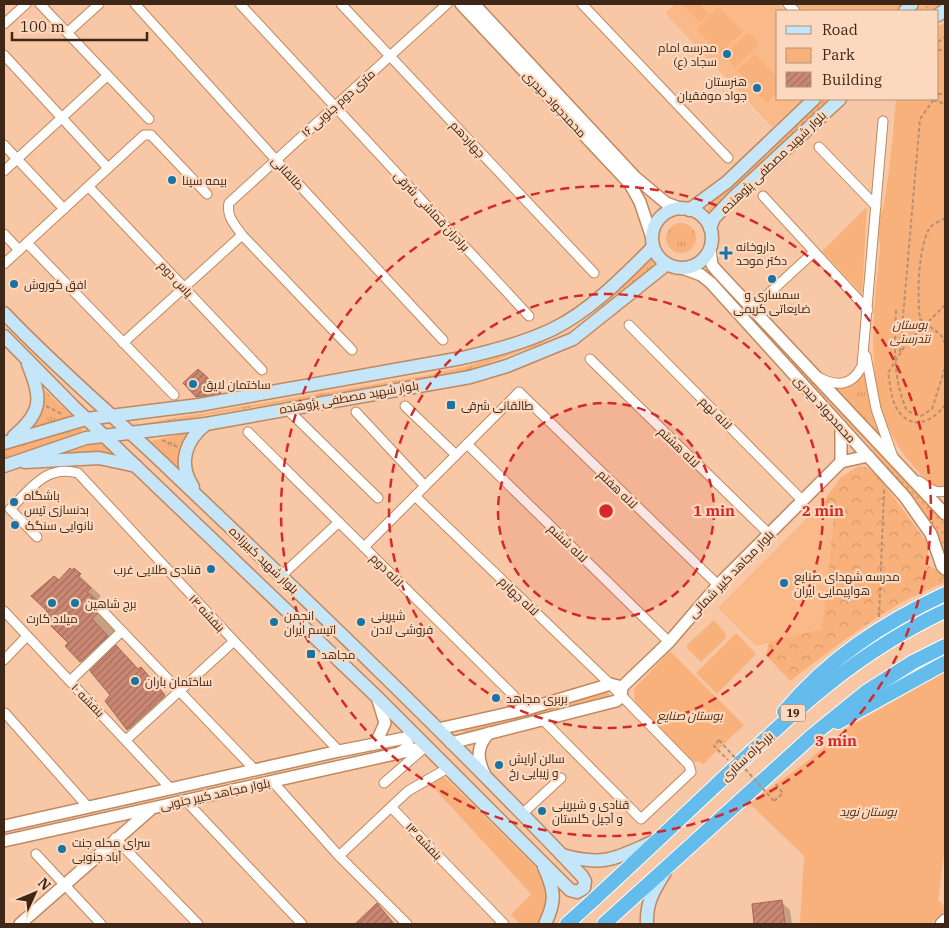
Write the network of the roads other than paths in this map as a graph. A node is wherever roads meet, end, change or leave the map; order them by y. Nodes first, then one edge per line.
1 (26, 4) edge
2 (40, 4) edge
3 (99, 4) edge
4 (135, 4) edge
5 (240, 4) edge
6 (341, 4) edge
7 (447, 4) edge
8 (461, 4) edge
9 (474, 4) edge
10 (582, 4) edge
11 (4, 24) edge
12 (68, 32) junction
13 (4, 56) edge
14 (390, 56) junction
15 (108, 76) junction
16 (813, 100) edge
17 (839, 100) edge
18 (334, 106) junction
19 (61, 118) junction
20 (149, 119) dead end
21 (883, 121) dead end
22 (4, 145) edge
23 (820, 146) dead end
24 (728, 158) dead end
25 (17, 159) junction
26 (276, 160) junction
27 (108, 168) junction
28 (4, 171) edge
29 (89, 187) junction
30 (207, 194) dead end
31 (763, 196) dead end
32 (876, 206) junction
33 (64, 209) junction
34 (685, 209) junction
35 (710, 228) junction
36 (4, 234) edge
37 (242, 236) junction
38 (653, 242) junction
39 (27, 243) junction
40 (710, 249) junction
41 (19, 250) junction
42 (814, 252) junction
43 (4, 264) edge
44 (667, 264) junction
45 (682, 268) junction
46 (594, 273) dead end
47 (184, 287) junction
48 (752, 309) junction
49 (868, 310) junction
50 (4, 313) edge
51 (529, 316) dead end
52 (629, 325) dead end
53 (4, 336) edge
54 (444, 340) dead end
55 (123, 343) junction
56 (352, 350) dead end
57 (865, 352) junction
58 (26, 359) junction
59 (590, 359) dead end
60 (262, 370) dead end
61 (813, 374) junction
62 (174, 395) dead end
63 (405, 406) dead end
64 (286, 408) junction
65 (356, 412) dead end
66 (112, 416) junction
67 (86, 419) junction
68 (206, 424) junction
69 (841, 426) junction
70 (248, 432) dead end
71 (131, 433) junction
72 (104, 435) junction
73 (6, 441) edge
74 (467, 444) junction
75 (456, 455) junction
76 (868, 456) junction
77 (894, 459) junction
78 (840, 462) junction
79 (8, 464) edge
80 (137, 466) junction
81 (909, 475) junction
82 (425, 486) junction
83 (945, 491) edge
84 (415, 496) junction
85 (378, 498) dead end
86 (203, 501) junction
87 (803, 501) junction
88 (7, 506) edge
89 (945, 514) edge
90 (339, 522) junction
91 (769, 534) junction
92 (37, 537) dead end
93 (364, 547) junction
94 (945, 569) edge
95 (281, 576) junction
96 (718, 585) junction
97 (945, 594) edge
98 (100, 608) dead end
99 (4, 611) edge
100 (945, 611) edge
101 (122, 631) junction
102 (27, 636) junction
103 (234, 642) junction
104 (669, 642) junction
105 (945, 646) edge
106 (4, 660) edge
107 (945, 663) edge
108 (70, 681) junction
109 (610, 684) junction
110 (179, 691) junction
111 (622, 692) junction
112 (376, 697) junction
113 (527, 709) junction
114 (5, 713) edge
115 (543, 720) junction
116 (438, 729) junction
117 (489, 733) junction
118 (813, 735) junction
119 (126, 740) junction
120 (376, 742) junction
121 (451, 743) junction
122 (426, 746) junction
123 (756, 747) junction
124 (339, 750) junction
125 (399, 753) junction
126 (448, 768) junction
127 (254, 769) junction
128 (562, 778) dead end
129 (487, 779) junction
130 (273, 782) junction
131 (384, 783) dead end
132 (171, 789) junction
133 (186, 801) junction
134 (88, 807) junction
135 (153, 807) junction
136 (391, 807) junction
137 (522, 814) junction
138 (4, 825) edge
139 (115, 838) junction
140 (659, 839) junction
141 (4, 840) edge
142 (36, 854) dead end
143 (562, 854) junction
144 (339, 856) junction
145 (541, 860) junction
146 (670, 862) junction
147 (63, 884) junction
148 (945, 920) edge
149 (20, 924) edge
150 (101, 924) edge
151 (198, 924) edge
152 (302, 924) edge
153 (407, 924) edge
154 (504, 924) edge
155 (545, 924) edge
156 (567, 924) edge
157 (604, 924) edge
158 (646, 924) edge
159 (941, 924) edge

1 - 11 street
2 - 12 street
3 - 12 street
4 - 26 street, طالقانی
5 - 18 street, برادران قماشی شرقی
6 - 14 street, چهاردهم
7 - 14 street, ۱۶ متری دوم جنوبی
8 - 38 street, محمدجواد حیدری
9 - 34 street, محمدجواد حیدری
10 - 24 street
12 - 15 street
13 - 19 street
14 - 18 street, ۱۶ متری دوم جنوبی
14 - 46 street, چهاردهم
15 - 19 street
15 - 20 street
16 - 34 main road, بلوار شهید مصطفی پژوهنده
17 - 35 main road, بلوار شهید مصطفی پژوهنده
18 - 26 street, ۱۶ متری دوم جنوبی
18 - 51 street, برادران قماشی شرقی
19 - 25 street
19 - 27 street
21 - 32 street
22 - 25 street
23 - 32 street
25 - 28 street
25 - 33 street
26 - 37 street, ۱۶ متری دوم جنوبی
26 - 54 street, طالقانی
27 - 29 street
27 - 30 street
29 - 33 street
29 - 47 street, یاس دوم
31 - 42 street
32 - 49 street
33 - 39 street
34 - 35 main road
34 - 38 main road
35 - 40 main road
36 - 41 street
37 - 47 street
37 - 56 street
38 - 44 main road
38 - 66 main road, بلوار شهید مصطفی پژوهنده
39 - 41 street
39 - 55 street
40 - 45 main road
40 - 48 street, محمدجواد حیدری
41 - 43 street
42 - 48 street
42 - 49 street
44 - 45 main road
44 - 64 main road, بلوار شهید مصطفی پژوهنده
45 - 69 street, محمدجواد حیدری
47 - 55 street
47 - 60 street, یاس دوم
48 - 61 street, محمدجواد حیدری
49 - 57 street
50 - 66 main road, بلوار شهید کبیرزاده
52 - 87 street, لاله نهم
53 - 58 main road, بلوار شهید کبیرزاده
55 - 62 street
57 - 61 street
57 - 77 street
58 - 67 main road, بلوار شهید کبیرزاده
58 - 73 main road
59 - 91 street, لاله هشتم
61 - 77 street, محمدجواد حیدری
63 - 75 street
64 - 68 main road, بلوار شهید مصطفی پژوهنده
64 - 85 street
65 - 82 street
66 - 67 main road, بلوار شهید مصطفی پژوهنده
66 - 71 main road, بلوار شهید کبیرزاده
67 - 72 main road, بلوار شهید کبیرزاده
67 - 73 main road, بلوار شهید مصطفی پژوهنده
68 - 71 main road, بلوار شهید مصطفی پژوهنده
68 - 86 main road
69 - 76 street, محمدجواد حیدری
69 - 78 street
70 - 90 street, لاله دوم
71 - 72 main road, بلوار شهید مصطفی پژوهنده
71 - 86 main road, بلوار شهید کبیرزاده
72 - 79 main road, بلوار شهید مصطفی پژوهنده
72 - 80 main road, بلوار شهید کبیرزاده
74 - 75 street
74 - 96 street, لاله هفتم
74 - 104 street, لاله ششم
75 - 82 street
76 - 78 street
76 - 94 street, محمدجواد حیدری
77 - 81 street, محمدجواد حیدری
78 - 87 street, بلوار مجاهد کبیر شمالی
79 - 80 main road
80 - 112 main road, بلوار شهید کبیرزاده
81 - 83 street
81 - 89 street, محمدجواد حیدری
82 - 84 street
84 - 93 street
84 - 109 street, لاله چهارم
86 - 95 main road, بلوار شهید کبیرزاده
87 - 91 street, بلوار مجاهد کبیر شمالی
88 - 92 street
88 - 103 street, بنفشه ۱۴
90 - 93 street, لاله دوم
90 - 95 street
91 - 96 street, بلوار مجاهد کبیر شمالی
93 - 113 street, لاله دوم
95 - 116 main road, بلوار شهید کبیرزاده
96 - 104 street, بلوار مجاهد کبیر شمالی
97 - 123 highway
98 - 101 street
99 - 102 street, بنفشه ۱۰
100 - 123 highway, بزرگراه ستاری / 19
101 - 108 street
101 - 110 street
102 - 106 street
102 - 108 street, بنفشه ۱۰
103 - 110 street
103 - 124 street, بنفشه ۱۴
104 - 111 street, بلوار مجاهد کبیر شمالی
105 - 118 highway, 19
107 - 118 highway
108 - 119 street, بنفشه ۱۰
109 - 111 street
109 - 113 street
110 - 119 street
110 - 127 street
111 - 115 street, بلوار مجاهد کبیر شمالی
111 - 115 street
112 - 120 street
112 - 122 main road, بلوار شهید کبیرزاده
113 - 116 street
114 - 134 street
115 - 117 street, بلوار مجاهد کبیر شمالی
116 - 121 main road, بلوار شهید کبیرزاده
117 - 121 street, بلوار مجاهد کبیر شمالی
117 - 129 street
118 - 146 highway, 19
119 - 132 street, بنفشه ۱۰
120 - 124 street, بلوار مجاهد کبیر جنوبی
120 - 125 street, بلوار مجاهد کبیر جنوبی
121 - 129 main road, بلوار شهید کبیرزاده
122 - 125 street, بلوار مجاهد کبیر جنوبی
122 - 126 main road, بلوار شهید کبیرزاده
122 - 131 street
123 - 140 highway, بزرگراه ستاری / 19
124 - 127 street, بلوار مجاهد کبیر جنوبی
125 - 130 street, بلوار مجاهد کبیر جنوبی
126 - 136 street
126 - 145 main road, بلوار شهید کبیرزاده
127 - 132 street, بلوار مجاهد کبیر جنوبی
128 - 137 street
129 - 137 main road, بلوار شهید کبیرزاده
130 - 133 street, بلوار مجاهد کبیر جنوبی
130 - 144 street
132 - 134 street, بلوار مجاهد کبیر جنوبی
133 - 135 street, بلوار مجاهد کبیر جنوبی
133 - 152 street
134 - 138 street, بلوار مجاهد کبیر جنوبی
135 - 139 street
135 - 141 street, بلوار مجاهد کبیر جنوبی
136 - 144 street
136 - 154 street, بنفشه ۱۳
137 - 143 main road, بلوار شهید کبیرزاده
139 - 147 street
139 - 151 street
140 - 143 main road
140 - 156 highway, بزرگراه ستاری / 19
142 - 147 street
143 - 145 main road, بلوار شهید کبیرزاده
144 - 153 street
145 - 155 main road
146 - 157 highway, 19
146 - 158 main road
147 - 149 street
147 - 150 street
148 - 159 street

